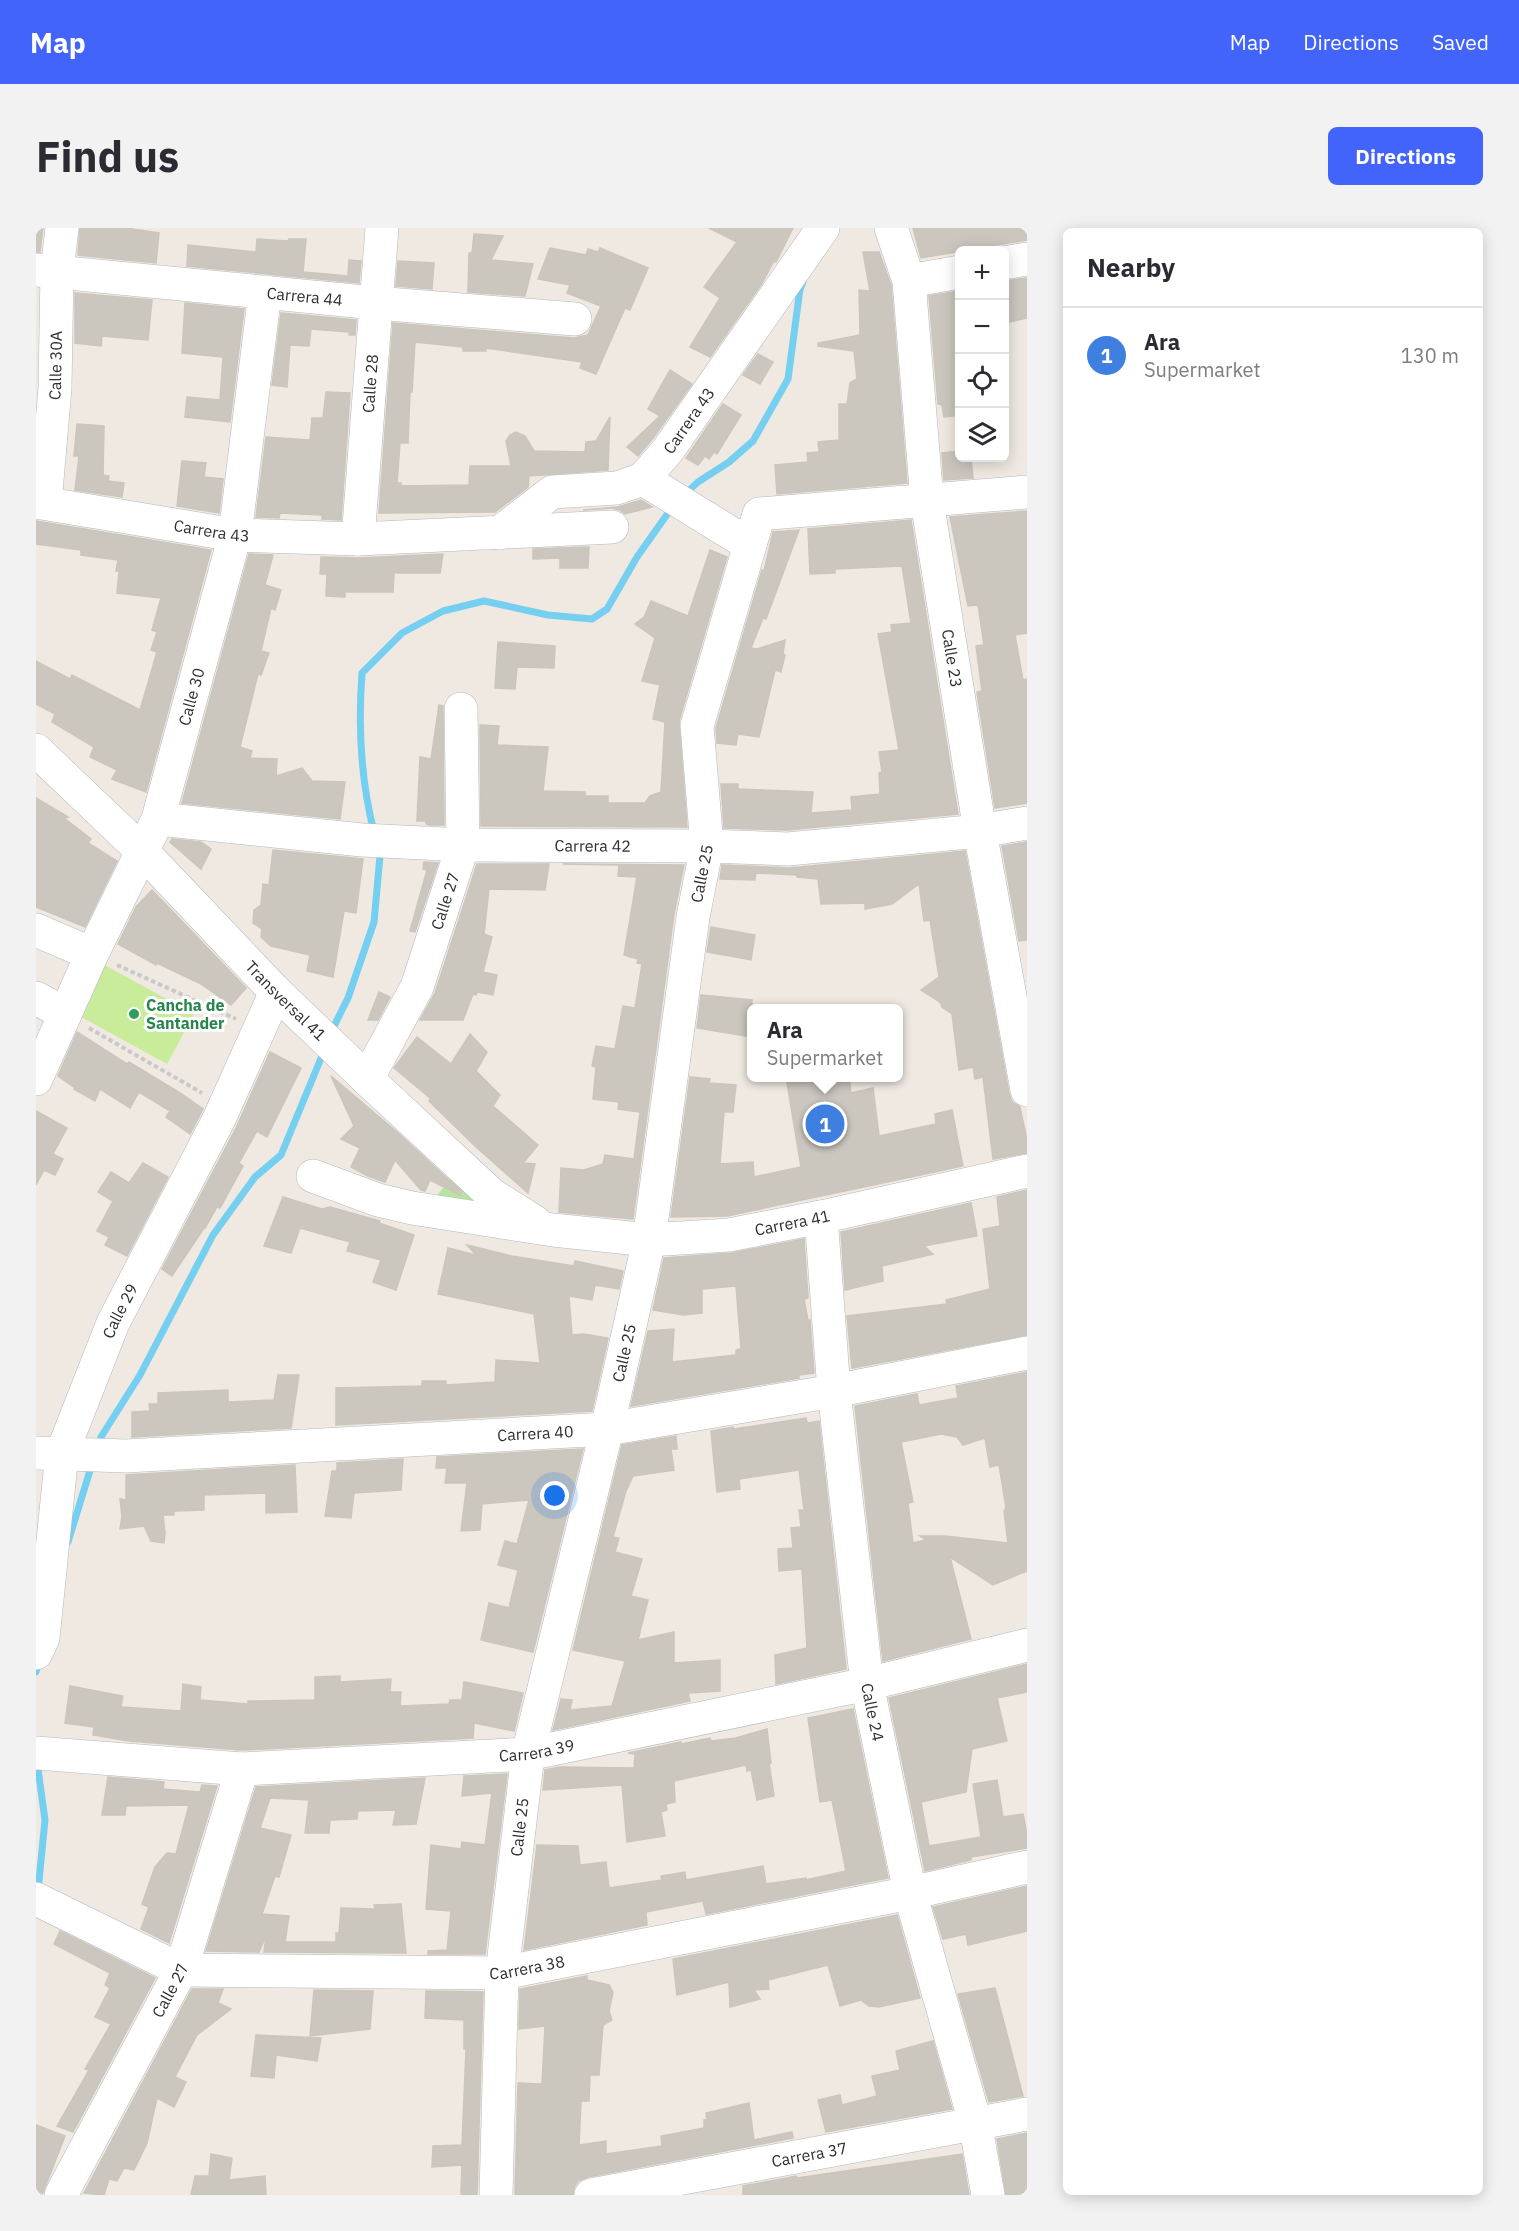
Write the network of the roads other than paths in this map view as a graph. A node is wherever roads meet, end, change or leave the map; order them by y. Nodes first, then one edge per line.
1 (62, 228) edge
2 (382, 228) edge
3 (823, 228) edge
4 (892, 230) edge
5 (1027, 259) edge
6 (1009, 262) edge
7 (47, 270) edge
8 (955, 273) edge
9 (909, 281) junction
10 (265, 292) junction
11 (375, 303) junction
12 (575, 319) dead end
13 (1027, 492) edge
14 (666, 494) junction
15 (927, 501) junction
16 (41, 502) edge
17 (612, 527) dead end
18 (499, 533) junction
19 (235, 535) junction
20 (358, 539) junction
21 (750, 545) junction
22 (461, 709) dead end
23 (36, 750) edge
24 (158, 819) junction
25 (1027, 823) edge
26 (980, 831) junction
27 (463, 845) junction
28 (707, 846) junction
29 (143, 852) junction
30 (36, 930) edge
31 (92, 954) junction
32 (276, 992) junction
33 (36, 998) edge
34 (65, 1014) junction
35 (36, 1079) edge
36 (367, 1079) junction
37 (1027, 1090) edge
38 (1027, 1171) edge
39 (313, 1176) dead end
40 (821, 1217) junction
41 (553, 1230) junction
42 (649, 1240) junction
43 (1027, 1353) edge
44 (834, 1390) junction
45 (607, 1429) junction
46 (57, 1453) edge
47 (1027, 1645) edge
48 (36, 1653) edge
49 (867, 1684) junction
50 (36, 1753) edge
51 (528, 1754) junction
52 (242, 1769) junction
53 (1027, 1867) edge
54 (910, 1893) junction
55 (45, 1903) edge
56 (181, 1970) junction
57 (502, 1973) junction
58 (1027, 2114) edge
59 (975, 2122) junction
60 (61, 2195) edge
61 (496, 2195) edge
62 (591, 2195) edge
63 (988, 2195) edge

1 - 7 street, Calle 30A
2 - 11 street, Calle 28
3 - 14 street, Carrera 43
4 - 9 street, Calle 23
5 - 6 street
7 - 10 street, Carrera 44
7 - 16 street, Calle 30A
8 - 9 street
9 - 15 street, Calle 23
10 - 11 street, Carrera 44
10 - 19 street, Calle 30
11 - 12 street, Carrera 44
11 - 20 street, Calle 28
13 - 15 street
14 - 18 street
14 - 21 street
15 - 21 street, Calle 25
15 - 26 street, Calle 23
16 - 19 street, Carrera 43
17 - 18 street, Carrera 43
18 - 20 street, Carrera 43
19 - 20 street, Carrera 43
19 - 24 street, Calle 30
21 - 28 street, Calle 25
22 - 27 street, Calle 27
23 - 29 street, Transversal 41
24 - 27 street, Carrera 42
24 - 29 street, Calle 30
25 - 26 street, Carrera 42
26 - 28 street, Carrera 42
26 - 37 street, Calle 23
27 - 28 street, Carrera 42
27 - 36 street, Calle 27
28 - 42 street, Calle 25
29 - 31 street, Calle 30
29 - 32 street, Transversal 41
30 - 31 street
31 - 34 street, Calle 30
32 - 36 street, Transversal 41
32 - 46 street, Calle 29
33 - 34 street
34 - 35 street, Calle 30
36 - 41 street, Transversal 41
38 - 40 street, Carrera 41
39 - 41 street
40 - 42 street, Carrera 41
40 - 44 street, Calle 24
41 - 42 street, Carrera 41
42 - 45 street, Calle 25
43 - 44 street, Carrera 40
44 - 45 street, Carrera 40
44 - 49 street, Calle 24
45 - 46 street, Carrera 40
45 - 51 street, Calle 25
46 - 48 street, Calle 29
47 - 49 street, Carrera 39
49 - 51 street, Carrera 39
49 - 54 street, Calle 24
50 - 52 street, Carrera 39
51 - 52 street, Carrera 39
51 - 57 street, Calle 25
52 - 56 street, Calle 27
53 - 54 street, Carrera 38
54 - 57 street, Carrera 38
54 - 59 street, Calle 24
55 - 56 street, Carrera 38
56 - 57 street, Carrera 38
56 - 60 street, Calle 27
57 - 61 street, Calle 25
58 - 59 street, Carrera 37
59 - 62 street, Carrera 37
59 - 63 street, Calle 24

